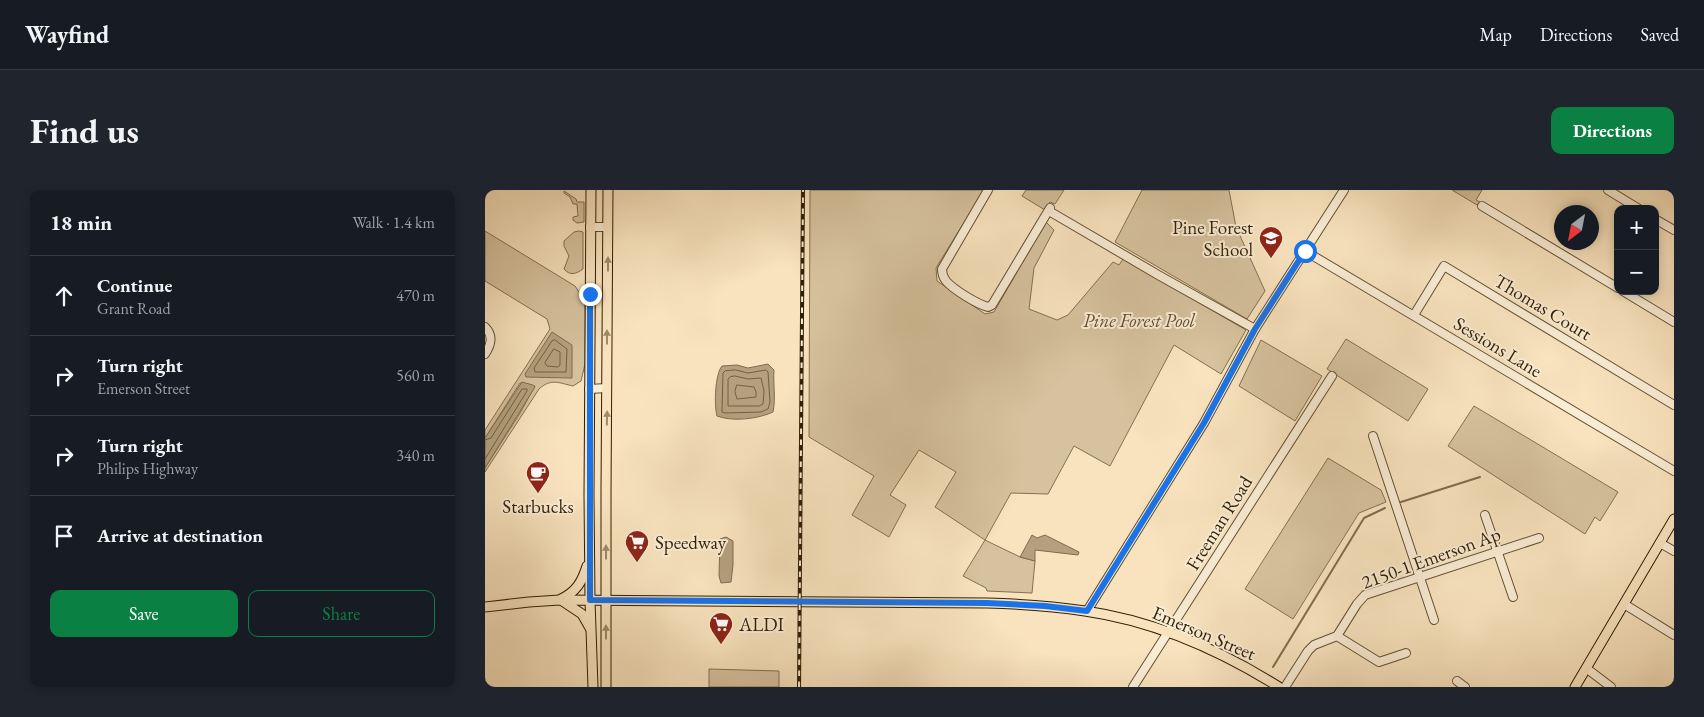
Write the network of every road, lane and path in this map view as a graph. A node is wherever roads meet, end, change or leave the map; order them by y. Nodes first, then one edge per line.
1 (591, 190) edge
2 (608, 190) edge
3 (988, 190) edge
4 (1344, 190) edge
5 (1608, 190) edge
6 (1632, 205) edge
7 (1482, 206) dead end
8 (1659, 221) edge
9 (590, 227) junction
10 (608, 227) junction
11 (1674, 230) edge
12 (1305, 251) junction
13 (1614, 286) edge
14 (1630, 295) edge
15 (1414, 316) junction
16 (1674, 322) edge
17 (485, 327) edge
18 (1255, 329) junction
19 (485, 354) edge
20 (1332, 376) dead end
21 (607, 388) junction
22 (589, 389) junction
23 (1674, 405) edge
24 (1373, 436) dead end
25 (1674, 472) edge
26 (1485, 515) dead end
27 (1674, 519) edge
28 (1539, 538) dead end
29 (1660, 543) junction
30 (1497, 551) junction
31 (1674, 551) edge
32 (590, 559) junction
33 (1420, 577) junction
34 (1513, 597) dead end
35 (560, 600) junction
36 (590, 600) junction
37 (605, 600) junction
38 (1624, 604) junction
39 (485, 607) edge
40 (1087, 611) junction
41 (1434, 620) dead end
42 (591, 629) junction
43 (1169, 632) junction
44 (1674, 635) edge
45 (1337, 636) junction
46 (1406, 653) dead end
47 (1586, 668) junction
48 (1457, 680) dead end
49 (593, 687) edge
50 (606, 687) edge
51 (1133, 687) edge
52 (1279, 687) edge
53 (1285, 687) edge
54 (1465, 687) edge
55 (1575, 687) edge
56 (1611, 687) edge

1 - 9 main road
2 - 10 main road
3 - 18 street
4 - 12 street
5 - 6 street
7 - 13 street
8 - 11 street
9 - 10 street
9 - 22 main road
21 -> 10 main road
12 - 15 street, Sessions Lane
12 - 18 street
14 - 16 street
15 - 23 street, Thomas Court
15 - 25 street, Sessions Lane
17 - 19 street
18 - 40 street
20 - 43 street, Freeman Road
21 - 22 street
37 -> 21 main road
22 - 32 main road
24 - 33 street
26 - 30 street
27 - 29 main road
28 - 30 street, 2150-1 Emerson Ap
29 - 31 street
29 - 38 main road
30 - 33 street, 2150-1 Emerson Ap
30 - 34 street
32 - 35 main road
32 - 36 main road
33 - 41 street
33 - 45 street, 2150-1 Emerson Ap
35 - 36 main road, Emerson Street
35 - 39 main road, Emerson Street
35 - 42 main road
36 - 37 main road, Emerson Street
36 - 42 main road
37 - 40 main road, Emerson Street
50 -> 37 main road
38 - 44 street
38 - 47 main road
40 - 43 main road, Emerson Street
42 - 49 main road
43 - 51 street, Freeman Road
43 - 52 main road, Emerson Street
45 - 46 street
45 - 53 street
47 - 55 main road
47 - 56 street
48 - 54 street

